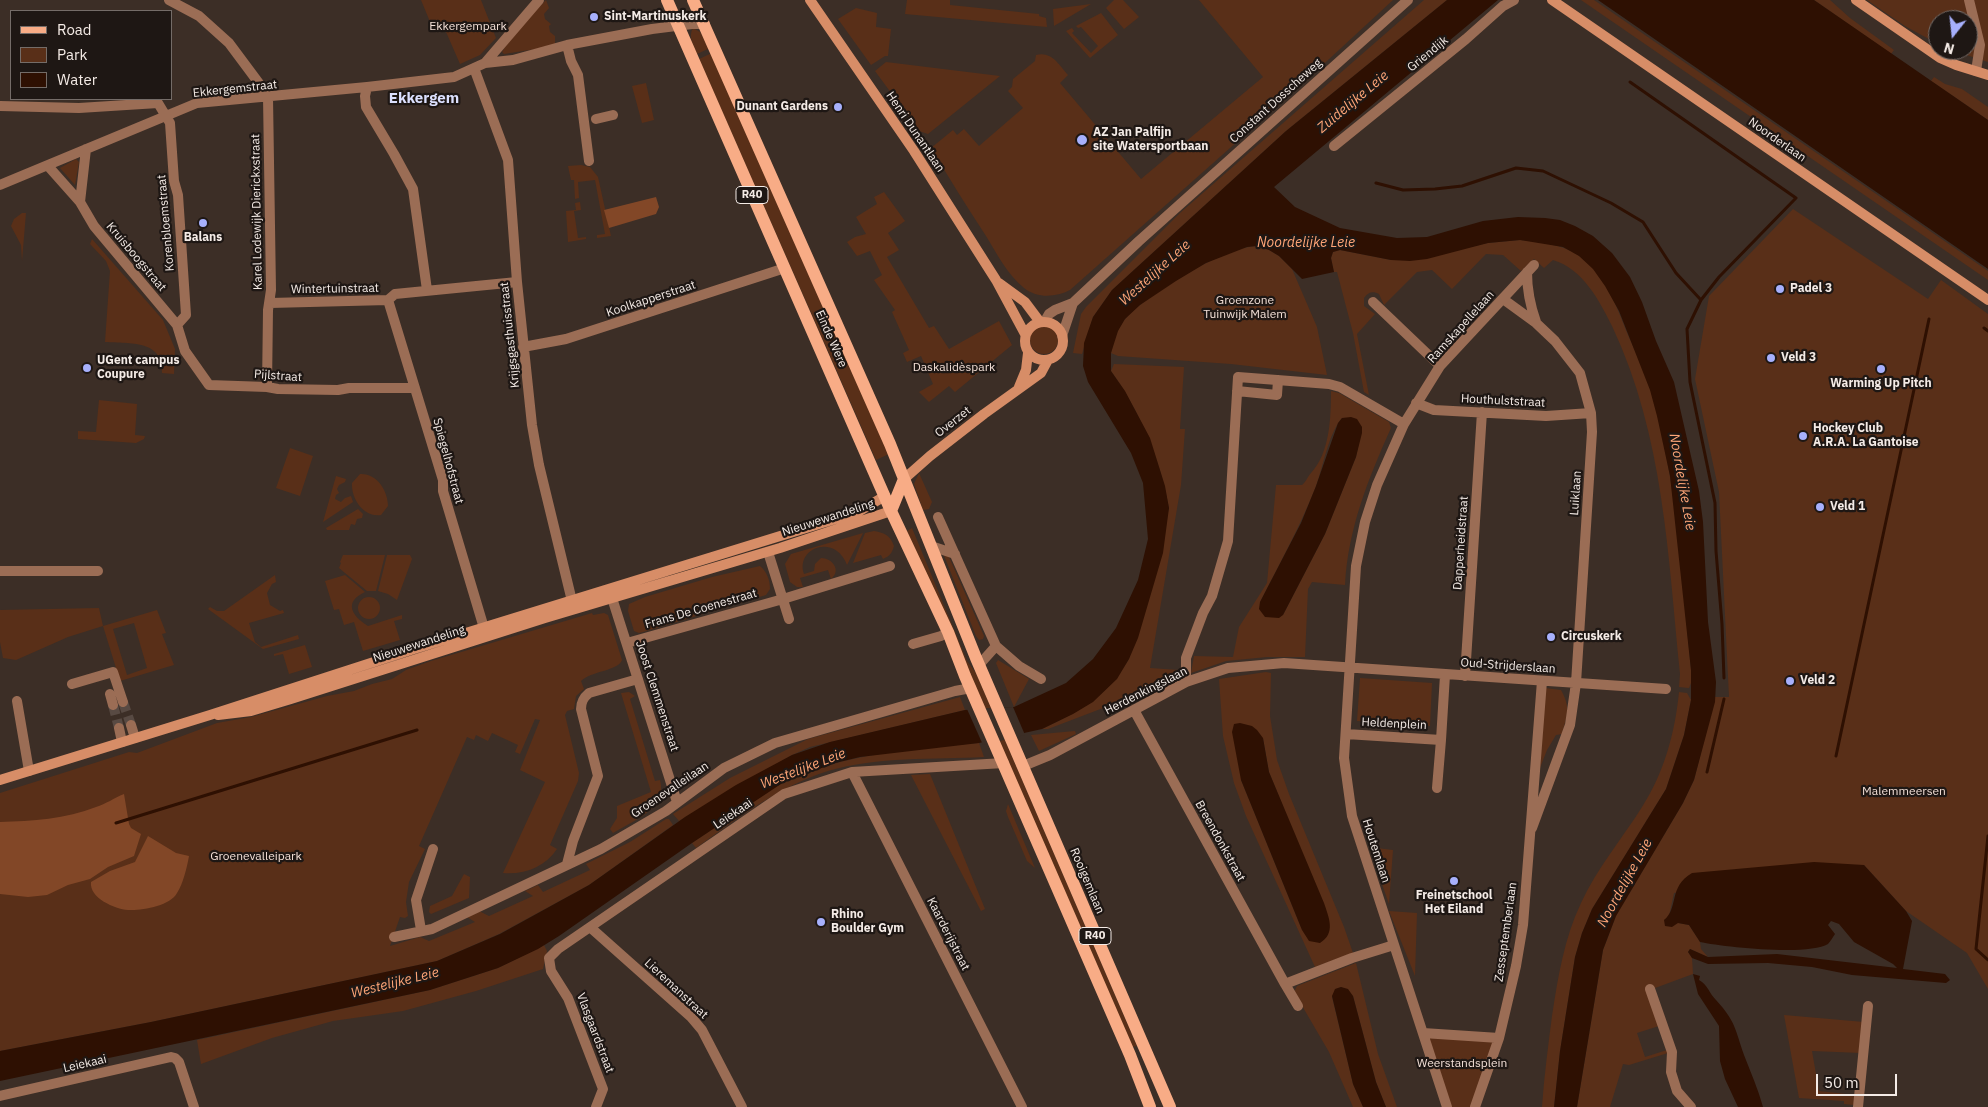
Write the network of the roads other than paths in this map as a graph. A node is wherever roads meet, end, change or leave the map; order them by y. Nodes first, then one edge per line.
1 (169, 0) edge
2 (538, 0) edge
3 (667, 0) edge
4 (693, 0) edge
5 (810, 0) edge
6 (1408, 0) edge
7 (1514, 0) edge
8 (1552, 0) edge
9 (1856, 0) edge
10 (1969, 0) edge
11 (705, 24) junction
12 (678, 25) junction
13 (566, 45) junction
14 (484, 64) junction
15 (474, 68) junction
16 (1976, 71) junction
17 (1988, 75) edge
18 (367, 87) junction
19 (268, 97) junction
20 (0, 106) edge
21 (613, 115) dead end
22 (165, 116) junction
23 (589, 120) junction
24 (1334, 146) dead end
25 (86, 149) junction
26 (589, 161) dead end
27 (48, 166) junction
28 (0, 185) edge
29 (80, 202) junction
30 (785, 268) junction
31 (996, 280) junction
32 (517, 282) junction
33 (427, 290) junction
34 (1503, 299) junction
35 (388, 300) junction
36 (1988, 300) edge
37 (1373, 302) dead end
38 (270, 303) junction
39 (1073, 303) junction
40 (1042, 322) junction
41 (1536, 323) junction
42 (177, 325) junction
43 (1025, 334) junction
44 (1062, 336) junction
45 (523, 346) junction
46 (1028, 353) junction
47 (1048, 360) junction
48 (1440, 366) junction
49 (1278, 380) junction
50 (267, 387) junction
51 (1019, 387) junction
52 (415, 388) junction
53 (1237, 392) junction
54 (1416, 403) junction
55 (1482, 412) junction
56 (1591, 413) junction
57 (1404, 424) junction
58 (904, 479) junction
59 (885, 496) junction
60 (891, 511) junction
61 (938, 516) dead end
62 (931, 546) junction
63 (767, 547) junction
64 (955, 554) junction
65 (684, 566) junction
66 (890, 566) dead end
67 (0, 571) edge
68 (98, 571) dead end
69 (656, 585) junction
70 (611, 593) junction
71 (783, 599) junction
72 (572, 600) junction
73 (545, 618) junction
74 (789, 619) dead end
75 (486, 632) junction
76 (948, 632) junction
77 (627, 643) junction
78 (913, 644) dead end
79 (996, 646) junction
80 (979, 665) junction
81 (1349, 669) junction
82 (341, 673) junction
83 (1445, 675) junction
84 (1465, 676) junction
85 (1041, 678) dead end
86 (638, 679) junction
87 (1542, 681) junction
88 (1186, 682) junction
89 (1576, 683) junction
90 (72, 684) dead end
91 (971, 688) junction
92 (1666, 689) dead end
93 (110, 694) dead end
94 (301, 696) junction
95 (17, 701) dead end
96 (1134, 710) junction
97 (210, 715) junction
98 (130, 725) tunnel mouth
99 (119, 728) tunnel mouth
100 (1346, 734) junction
101 (134, 738) junction
102 (1441, 740) junction
103 (122, 742) junction
104 (1001, 757) junction
105 (1021, 764) junction
106 (29, 771) junction
107 (852, 772) junction
108 (0, 780) edge
109 (1437, 788) dead end
110 (677, 802) junction
111 (1532, 828) junction
112 (433, 849) dead end
113 (567, 864) junction
114 (590, 928) junction
115 (421, 930) junction
116 (394, 937) dead end
117 (1394, 945) junction
118 (551, 971) joint
119 (1285, 984) junction
120 (1650, 989) dead end
121 (1298, 1006) dead end
122 (1868, 1006) dead end
123 (1424, 1034) junction
124 (1499, 1038) junction
125 (0, 1096) edge
126 (194, 1107) edge
127 (596, 1107) edge
128 (742, 1107) edge
129 (1022, 1107) edge
130 (1150, 1107) edge
131 (1170, 1107) edge
132 (1448, 1107) edge
133 (1475, 1107) edge
134 (1691, 1107) edge
135 (1858, 1107) edge

1 - 19 street
2 - 14 street, Ekkergemstraat
3 - 12 main road, Einde Were / R40
4 - 11 main road, Einde Were / R40
5 - 31 main road, Henri Dunantlaan
6 - 39 street, Constant Dosscheweg
7 - 24 street, Griendijk
8 - 36 main road, Noorderlaan
9 - 16 main road
10 - 16 street
11 - 12 street, Ekkergemstraat
11 - 58 main road, Einde Were / R40
12 - 13 street, Ekkergemstraat
12 - 30 main road, Einde Were / R40
13 - 14 street, Ekkergemstraat
13 - 23 street
14 - 15 street, Ekkergemstraat
15 - 18 street, Ekkergemstraat
15 - 32 street, Krijgsgasthuisstraat
16 - 17 main road
18 - 19 street, Ekkergemstraat
18 - 33 street
19 - 22 street, Ekkergemstraat
19 - 38 street, Karel Lodewijk Dierickxstraat
20 - 22 street
21 - 23 street
22 - 25 street, Ekkergemstraat
22 - 42 street, Korenbloemstraat
23 - 26 street
25 - 27 street, Ekkergemstraat
25 - 29 street
27 - 28 street, Ekkergemstraat
27 - 29 street, Kruisboogstraat
29 - 42 street, Kruisboogstraat
30 - 45 street, Koolkapperstraat
30 - 59 main road, Einde Were / R40
31 - 40 main road, Henri Dunantlaan
31 - 43 main road, Henri Dunantlaan
32 - 33 street, Wintertuinstraat
32 - 45 street, Krijgsgasthuisstraat
33 - 35 street, Wintertuinstraat
34 - 41 street, Luiklaan
34 - 41 street, Ramskapellelaan
34 - 48 street, Ramskapellelaan
35 - 38 street, Wintertuinstraat
35 - 52 street, Spiegelhofstraat
37 - 48 street
38 - 50 street, Karel Lodewijk Dierickxstraat
39 - 40 street, Constant Dosscheweg
39 - 44 street, Constant Dosscheweg
40 - 43 main road
40 - 44 main road
41 - 56 street, Luiklaan
42 - 50 street, Pijlstraat
43 - 46 main road
44 - 47 main road, Overzet
45 - 72 street, Krijgsgasthuisstraat
46 - 47 main road
46 - 51 main road
47 - 51 main road, Overzet
48 - 54 street, Ramskapellelaan
49 - 53 street
49 - 53 street
49 - 57 street
50 - 52 street, Pijlstraat
51 - 58 main road, Overzet
52 - 75 street, Spiegelhofstraat
53 - 88 street
54 - 55 street, Houthulststraat
54 - 57 street, Ramskapellelaan
55 - 56 street, Houthulststraat
55 - 84 street, Dapperheidstraat
56 - 89 street, Luiklaan
57 - 81 street, Ramskapellelaan
58 - 59 main road
58 - 60 main road, Nieuwewandeling
58 - 62 main road, Einde Were / R40
59 - 60 main road, Einde Were / R40
59 - 63 main road, Nieuwewandeling
60 - 63 main road, Nieuwewandeling
60 - 76 main road, Einde Were / R40
61 - 64 street
62 - 64 street
62 - 80 main road, Einde Were / R40
63 - 65 main road, Nieuwewandeling
63 - 69 main road, Nieuwewandeling
63 - 71 street
64 - 79 street
65 - 69 main road, Nieuwewandeling
65 - 70 main road, Nieuwewandeling
66 - 71 street, Frans De Coenestraat
67 - 68 street
69 - 70 main road, Nieuwewandeling
70 - 72 main road, Nieuwewandeling
70 - 73 main road, Nieuwewandeling
70 - 77 street, Joost Clemmenstraat
71 - 74 street
71 - 77 street, Frans De Coenestraat
72 - 73 main road, Nieuwewandeling
72 - 75 main road, Nieuwewandeling
73 - 75 main road, Nieuwewandeling
75 - 82 main road, Nieuwewandeling
75 - 94 main road, Nieuwewandeling
76 - 78 street
76 - 91 main road, Einde Were / R40
77 - 86 street, Joost Clemmenstraat
79 - 80 street
79 - 85 street
80 - 105 main road, Rooigemlaan / R40
81 - 83 street, Oud-Strijderslaan
81 - 88 street, Herdenkingslaan
81 - 100 street, Houtemlaan
82 - 94 main road, Nieuwewandeling
82 - 97 main road, Nieuwewandeling
83 - 84 street, Oud-Strijderslaan
83 - 102 street, Heldenplein
84 - 87 street, Oud-Strijderslaan
86 - 110 street, Joost Clemmenstraat
86 - 113 street
87 - 89 street, Oud-Strijderslaan
87 - 111 street, Zesseptemberlaan
88 - 96 street, Herdenkingslaan
89 - 92 street, Oud-Strijderslaan
89 - 111 street, Zesseptemberlaan
90 - 93 street
91 - 104 main road, R40
91 - 110 street, Groenevalleilaan
94 - 97 main road, Nieuwewandeling
95 - 106 street
96 - 105 street, Herdenkingslaan
96 - 119 street, Breendonkstraat
97 - 101 main road, Nieuwewandeling
98 - 101 street
99 - 103 street
100 - 102 street, Heldenplein
100 - 117 street, Houtemlaan
101 - 103 main road, Nieuwewandeling
102 - 109 street, Heldenplein
103 - 106 main road, Nieuwewandeling
104 - 107 street, Leiekaai
104 - 130 main road, R40
105 - 131 main road, Rooigemlaan / R40
106 - 108 main road, Nieuwewandeling
107 - 114 street, Leiekaai
107 - 129 street, Kaarderijstraat
110 - 113 street, Groenevalleilaan
111 - 124 street, Zesseptemberlaan
112 - 115 street
113 - 115 street, Groenevalleilaan
114 - 118 street, Leiekaai
114 - 128 street, Lieremanstraat
115 - 116 street, Groenevalleilaan
117 - 119 street
117 - 123 street, Houtemlaan
118 - 127 street, Vlasgaardstraat
119 - 121 street, Breendonkstraat
120 - 134 street
122 - 135 street
123 - 124 street
123 - 132 street
124 - 133 street
125 - 126 street, Leiekaai

